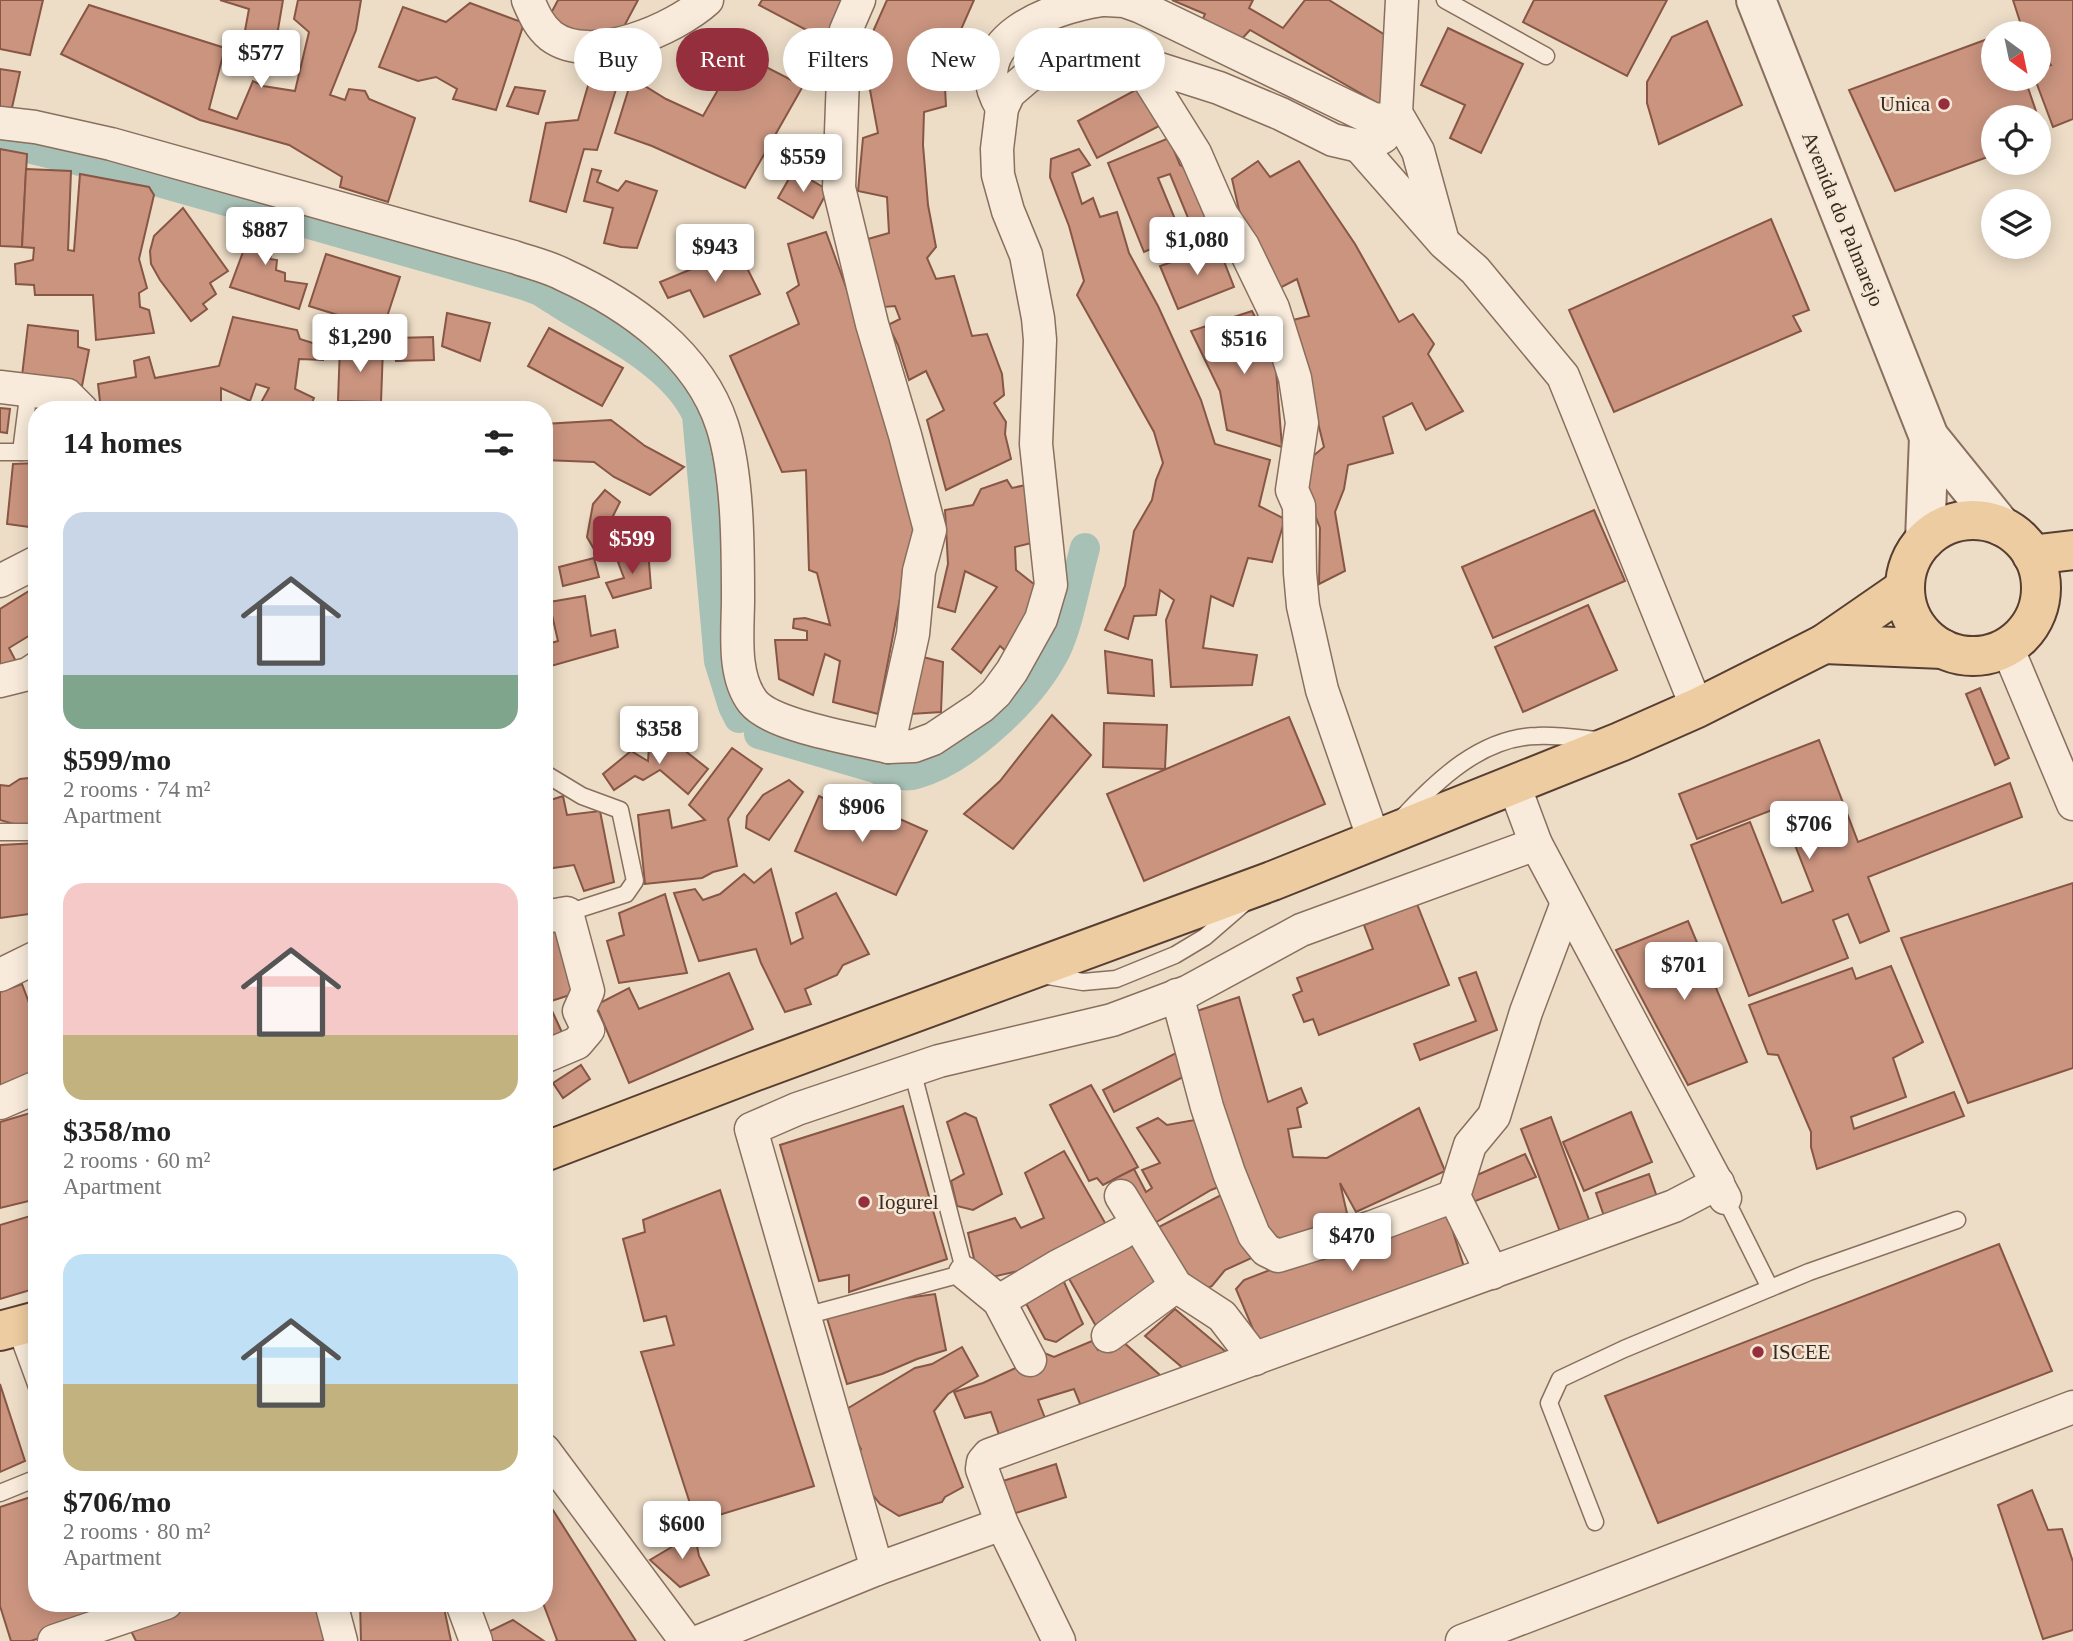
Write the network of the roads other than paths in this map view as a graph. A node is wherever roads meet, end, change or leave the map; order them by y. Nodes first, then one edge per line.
1 (528, 0) edge
2 (707, 0) edge
3 (859, 0) edge
4 (1104, 0) edge
5 (1402, 0) edge
6 (1445, 0) edge
7 (1756, 0) edge
8 (1546, 57) dead end
9 (1165, 71) edge
10 (1014, 89) edge
11 (1156, 91) edge
12 (1002, 108) junction
13 (1396, 113) junction
14 (0, 123) edge
15 (1359, 146) junction
16 (1444, 243) junction
17 (14, 388) edge
18 (73, 401) edge
19 (1929, 437) junction
20 (28, 448) edge
21 (0, 452) edge
22 (28, 452) edge
23 (2001, 526) junction
24 (1925, 540) junction
25 (2073, 550) edge
26 (2032, 555) junction
27 (28, 566) edge
28 (2073, 576) edge
29 (0, 580) edge
30 (1905, 588) junction
31 (2040, 598) junction
32 (1824, 644) junction
33 (2007, 647) junction
34 (1943, 649) junction
35 (28, 674) edge
36 (0, 681) edge
37 (1697, 708) junction
38 (1620, 742) junction
39 (888, 747) junction
40 (553, 778) edge
41 (1514, 785) junction
42 (2073, 804) edge
43 (0, 832) edge
44 (28, 832) edge
45 (1381, 837) junction
46 (1536, 844) junction
47 (1567, 902) junction
48 (556, 915) edge
49 (28, 961) edge
50 (0, 975) edge
51 (1177, 995) junction
52 (553, 1053) edge
53 (912, 1070) junction
54 (28, 1091) edge
55 (0, 1103) edge
56 (553, 1149) edge
57 (1722, 1191) junction
58 (1121, 1196) dead end
59 (1454, 1196) junction
60 (1956, 1220) dead end
61 (1122, 1233) dead end
62 (965, 1273) junction
63 (1492, 1273) junction
64 (1176, 1286) junction
65 (1770, 1288) junction
66 (999, 1301) junction
67 (805, 1316) junction
68 (17, 1326) edge
69 (1108, 1336) dead end
70 (1255, 1359) junction
71 (28, 1360) edge
72 (1030, 1360) dead end
73 (2073, 1407) edge
74 (553, 1462) edge
75 (28, 1482) edge
76 (0, 1493) edge
77 (1595, 1522) dead end
78 (1002, 1524) junction
79 (877, 1569) junction
80 (118, 1612) edge
81 (333, 1612) edge
82 (465, 1612) edge
83 (54, 1641) edge
84 (341, 1641) edge
85 (476, 1641) edge
86 (686, 1641) edge
87 (700, 1641) edge
88 (1059, 1641) edge
89 (1462, 1641) edge

1 - 2 street
3 - 39 street
4 - 12 street
4 - 13 street
5 - 13 street
6 - 8 lane
7 - 19 street, Avenida do Palmarejo
9 - 15 street
10 - 12 street
11 - 45 street
12 - 39 street
13 - 15 street
13 - 16 street
14 - 39 street
15 - 16 street
16 - 37 street
17 - 18 street
17 - 20 lane
19 - 23 street, Avenida do Palmarejo
19 - 24 street, Avenida do Palmarejo
21 - 22 lane
23 - 24 main road
23 - 26 main road
24 - 30 main road
25 - 26 main road
26 - 31 main road
27 - 29 street
28 - 31 main road
30 - 32 main road
30 - 34 main road
31 - 33 main road
32 - 34 main road
32 - 37 main road
33 - 34 main road
33 - 42 street
35 - 36 street
37 - 38 main road
38 - 41 main road
38 - 45 lane
40 - 48 lane
41 - 45 main road
41 - 46 street
43 - 44 lane
45 - 56 main road
46 - 47 street
46 - 51 street
47 - 57 street
47 - 59 street
48 - 52 street
49 - 50 street
51 - 53 street
51 - 59 street
53 - 62 lane
53 - 67 street
54 - 55 street
57 - 63 street
57 - 65 lane
58 - 64 street
59 - 63 street
60 - 65 lane
61 - 66 street
62 - 66 street
62 - 67 lane
63 - 70 street
64 - 69 street
64 - 70 street
65 - 77 lane
66 - 72 street
67 - 79 street
68 - 71 lane
70 - 78 street
73 - 89 street
74 - 86 street
75 - 76 lane
78 - 79 street
78 - 88 street
79 - 87 street
80 - 83 street
81 - 84 street
82 - 85 street

